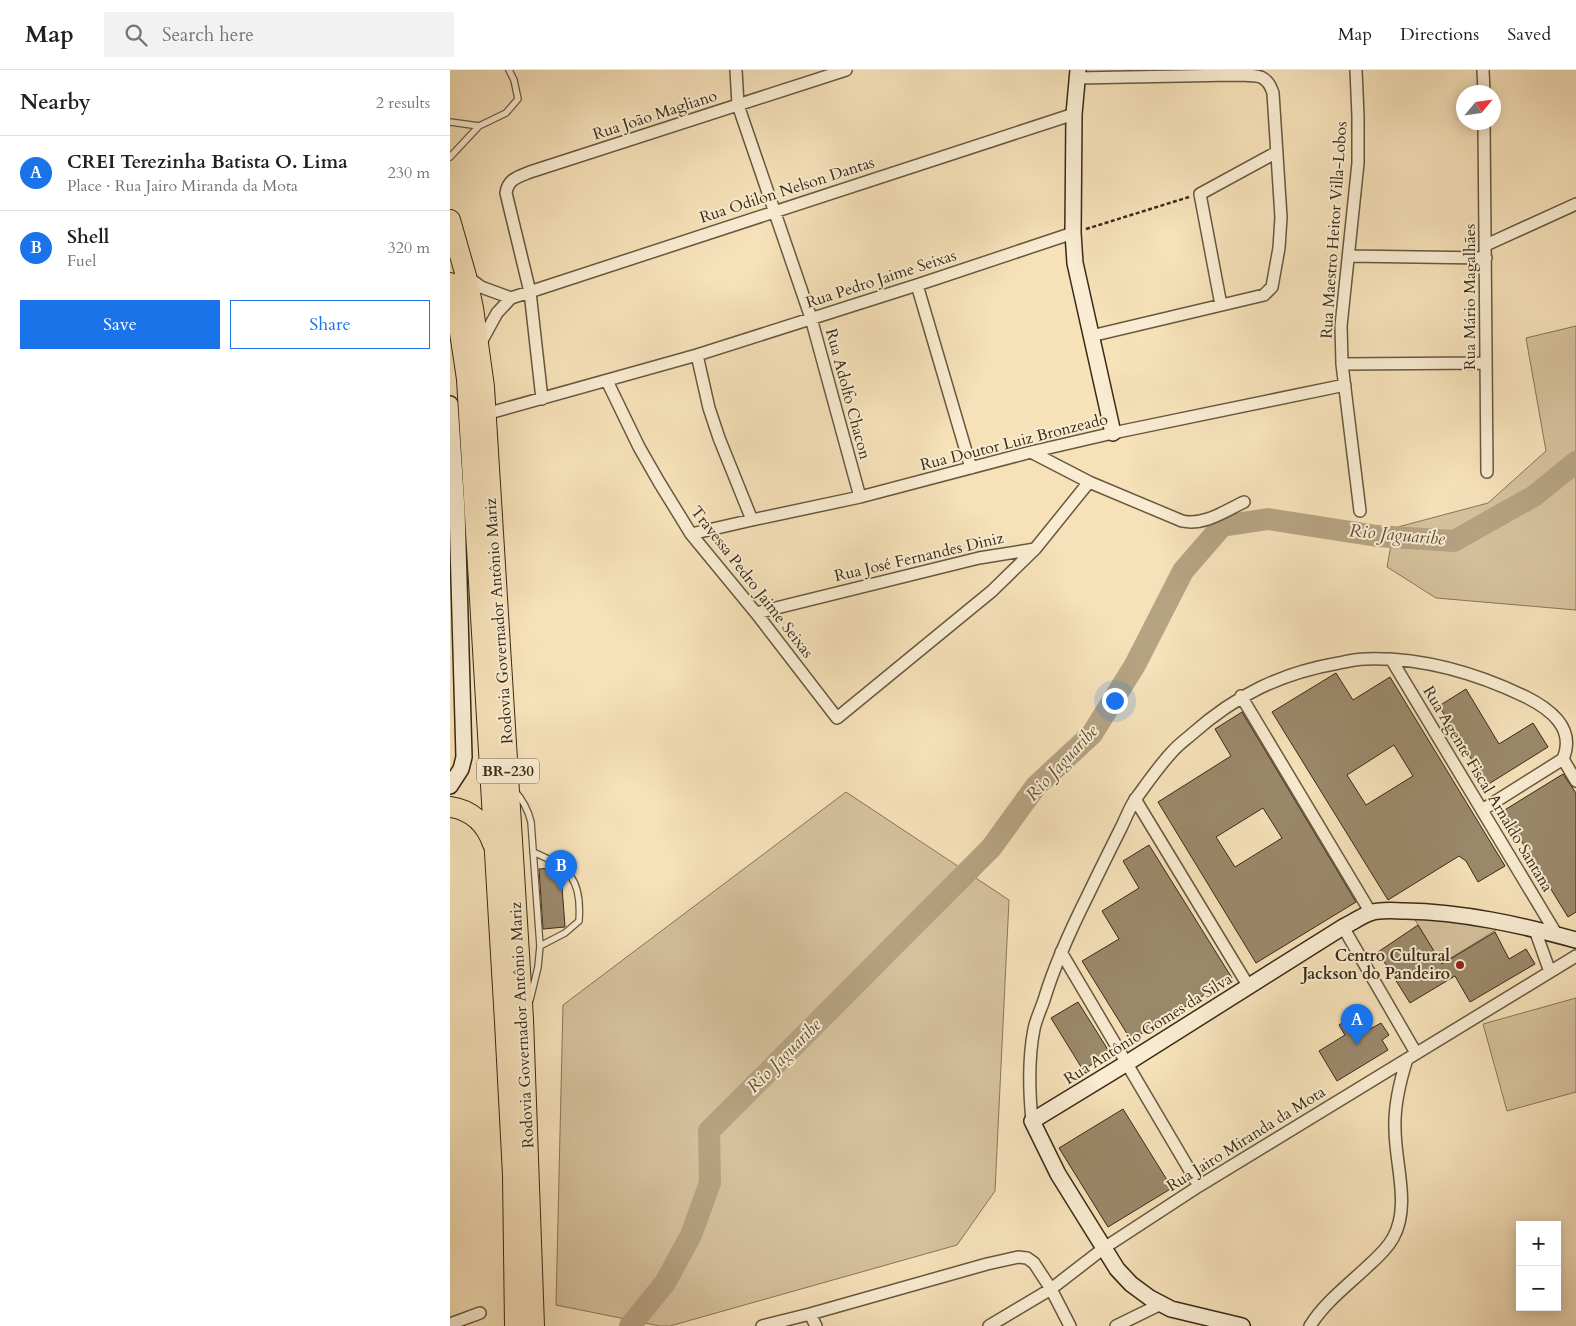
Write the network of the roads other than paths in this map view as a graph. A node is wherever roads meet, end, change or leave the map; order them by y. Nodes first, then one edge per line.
1 (509, 70) edge
2 (736, 70) edge
3 (846, 70) edge
4 (1356, 70) edge
5 (1483, 70) edge
6 (1078, 74) edge
7 (1484, 85) edge
8 (738, 105) junction
9 (1074, 114) junction
10 (450, 122) edge
11 (479, 126) junction
12 (1484, 130) edge
13 (1277, 152) junction
14 (450, 157) edge
15 (1576, 204) edge
16 (775, 211) junction
17 (450, 220) edge
18 (1073, 233) junction
19 (1486, 245) junction
20 (1349, 256) junction
21 (1486, 258) junction
22 (458, 280) edge
23 (917, 285) junction
24 (530, 292) junction
25 (511, 298) junction
26 (1221, 305) junction
27 (811, 318) junction
28 (1091, 336) junction
29 (480, 345) junction
30 (697, 355) junction
31 (1486, 362) junction
32 (1342, 364) junction
33 (607, 381) junction
34 (1345, 385) junction
35 (542, 399) junction
36 (450, 404) edge
37 (486, 414) junction
38 (1113, 433) junction
39 (1031, 452) junction
40 (970, 468) junction
41 (1487, 472) dead end
42 (1089, 482) junction
43 (860, 498) junction
44 (1244, 502) dead end
45 (1360, 511) dead end
46 (752, 520) junction
47 (691, 534) junction
48 (1035, 549) junction
49 (756, 613) junction
50 (1391, 659) junction
51 (1242, 696) junction
52 (1563, 759) junction
53 (1576, 781) edge
54 (509, 784) junction
55 (450, 786) edge
56 (1135, 799) junction
57 (450, 807) edge
58 (1482, 810) junction
59 (496, 851) junction
60 (533, 852) junction
61 (1371, 913) junction
62 (1343, 927) junction
63 (1535, 930) junction
64 (1557, 935) junction
65 (1576, 940) edge
66 (540, 946) junction
67 (1061, 952) junction
68 (1576, 956) edge
69 (1550, 972) junction
70 (1248, 987) junction
71 (523, 1019) junction
72 (1412, 1056) junction
73 (1127, 1063) junction
74 (1032, 1121) junction
75 (1199, 1186) junction
76 (1104, 1248) junction
77 (1051, 1289) junction
78 (1161, 1304) junction
79 (480, 1313) dead end
80 (810, 1314) junction
81 (450, 1324) edge
82 (1123, 1325) edge
83 (515, 1326) edge
84 (534, 1326) edge
85 (762, 1326) edge
86 (816, 1326) edge
87 (989, 1326) edge
88 (1070, 1326) edge
89 (1242, 1326) edge
90 (1310, 1326) edge

1 - 11 lane
2 - 8 street, Rua Adolfo Chacon
3 - 8 street, Rua João Magliano
4 - 20 street, Rua Maestro Heitor Villa-Lobos
5 - 7 street
6 - 9 street
6 - 13 street
8 - 16 street, Rua Adolfo Chacon
8 - 24 street, Rua João Magliano
9 - 16 street, Rua Odilon Nelson Dantas
9 - 18 street
10 - 11 lane
11 - 14 lane
12 - 19 street, Rua Mário Magalhães
13 - 26 street
13 - 26 street
15 - 19 street
16 - 24 street, Rua Odilon Nelson Dantas
16 - 27 street, Rua Adolfo Chacon
17 - 22 highway, Rodovia Governador Antônio Mariz / BR-230
18 - 23 street, Rua Pedro Jaime Seixas
18 - 28 street
19 - 21 street, Rua Mário Magalhães
20 - 21 street
20 - 32 street, Rua Maestro Heitor Villa-Lobos
21 - 31 street, Rua Mário Magalhães
22 - 25 street
22 - 29 highway, Rodovia Governador Antônio Mariz / BR-230
22 - 59 highway, Rodovia Governador Antônio Mariz / BR-230
23 - 27 street, Rua Pedro Jaime Seixas
23 - 40 street
24 - 25 street, Rua Odilon Nelson Dantas
24 - 35 street, Rua João Magliano
25 - 29 street
26 - 28 street
27 - 30 street, Rua Pedro Jaime Seixas
27 - 43 street, Rua Adolfo Chacon
28 - 38 street
29 - 37 highway, Rodovia Governador Antônio Mariz / BR-230
30 - 33 street, Rua Pedro Jaime Seixas
30 - 46 street
31 - 32 street
31 - 41 street, Rua Mário Magalhães
32 - 34 street, Rua Maestro Heitor Villa-Lobos
33 - 35 street, Rua Pedro Jaime Seixas
33 - 47 street, Travessa Pedro Jaime Seixas
34 - 38 street, Rua Doutor Luiz Bronzeado
34 - 45 street, Rua Maestro Heitor Villa-Lobos
35 - 37 street, Rua Pedro Jaime Seixas
36 - 55 street
37 - 54 highway, Rodovia Governador Antônio Mariz / BR-230
38 - 39 street, Rua Doutor Luiz Bronzeado
39 - 40 street, Rua Doutor Luiz Bronzeado
39 - 42 street
40 - 43 street, Rua Doutor Luiz Bronzeado
42 - 44 street
42 - 48 street
43 - 46 street, Rua Doutor Luiz Bronzeado
46 - 47 street, Rua Doutor Luiz Bronzeado
47 - 49 street, Travessa Pedro Jaime Seixas
48 - 49 street, Rua José Fernandes Diniz
48 - 49 street, Travessa Pedro Jaime Seixas
50 - 51 street
50 - 52 street
50 - 58 street, Rua Agente Fiscal Arnaldo Santana
51 - 56 street
51 - 61 street
52 - 53 street
52 - 58 street
54 - 60 lane
54 - 71 highway, Rodovia Governador Antônio Mariz / BR-230
56 - 67 street
56 - 70 street
57 - 59 highway
58 - 64 street, Rua Agente Fiscal Arnaldo Santana
59 - 83 highway, Rodovia Governador Antônio Mariz / BR-230
60 - 66 lane
60 - 66 lane
61 - 62 street, Rua Antônio Gomes da Silva
61 - 63 street, Rua Antônio Gomes da Silva
62 - 70 street, Rua Antônio Gomes da Silva
62 - 72 street
63 - 64 street, Rua Antônio Gomes da Silva
63 - 69 street
64 - 65 street, Rua Antônio Gomes da Silva
66 - 71 lane
67 - 73 street
67 - 74 street
68 - 69 street, Rua Jairo Miranda da Mota
69 - 72 street, Rua Jairo Miranda da Mota
70 - 73 street, Rua Antônio Gomes da Silva
71 - 84 highway, Rodovia Governador Antônio Mariz / BR-230
72 - 75 street, Rua Jairo Miranda da Mota
72 - 90 street
73 - 74 street, Rua Antônio Gomes da Silva
73 - 75 street
74 - 76 street
75 - 76 street, Rua Jairo Miranda da Mota
76 - 77 street, Rua Jairo Miranda da Mota
76 - 78 street
77 - 80 street
77 - 87 street, Rua Jairo Miranda da Mota
77 - 88 street
78 - 82 street
78 - 89 street
79 - 81 street
80 - 85 street
80 - 86 street

